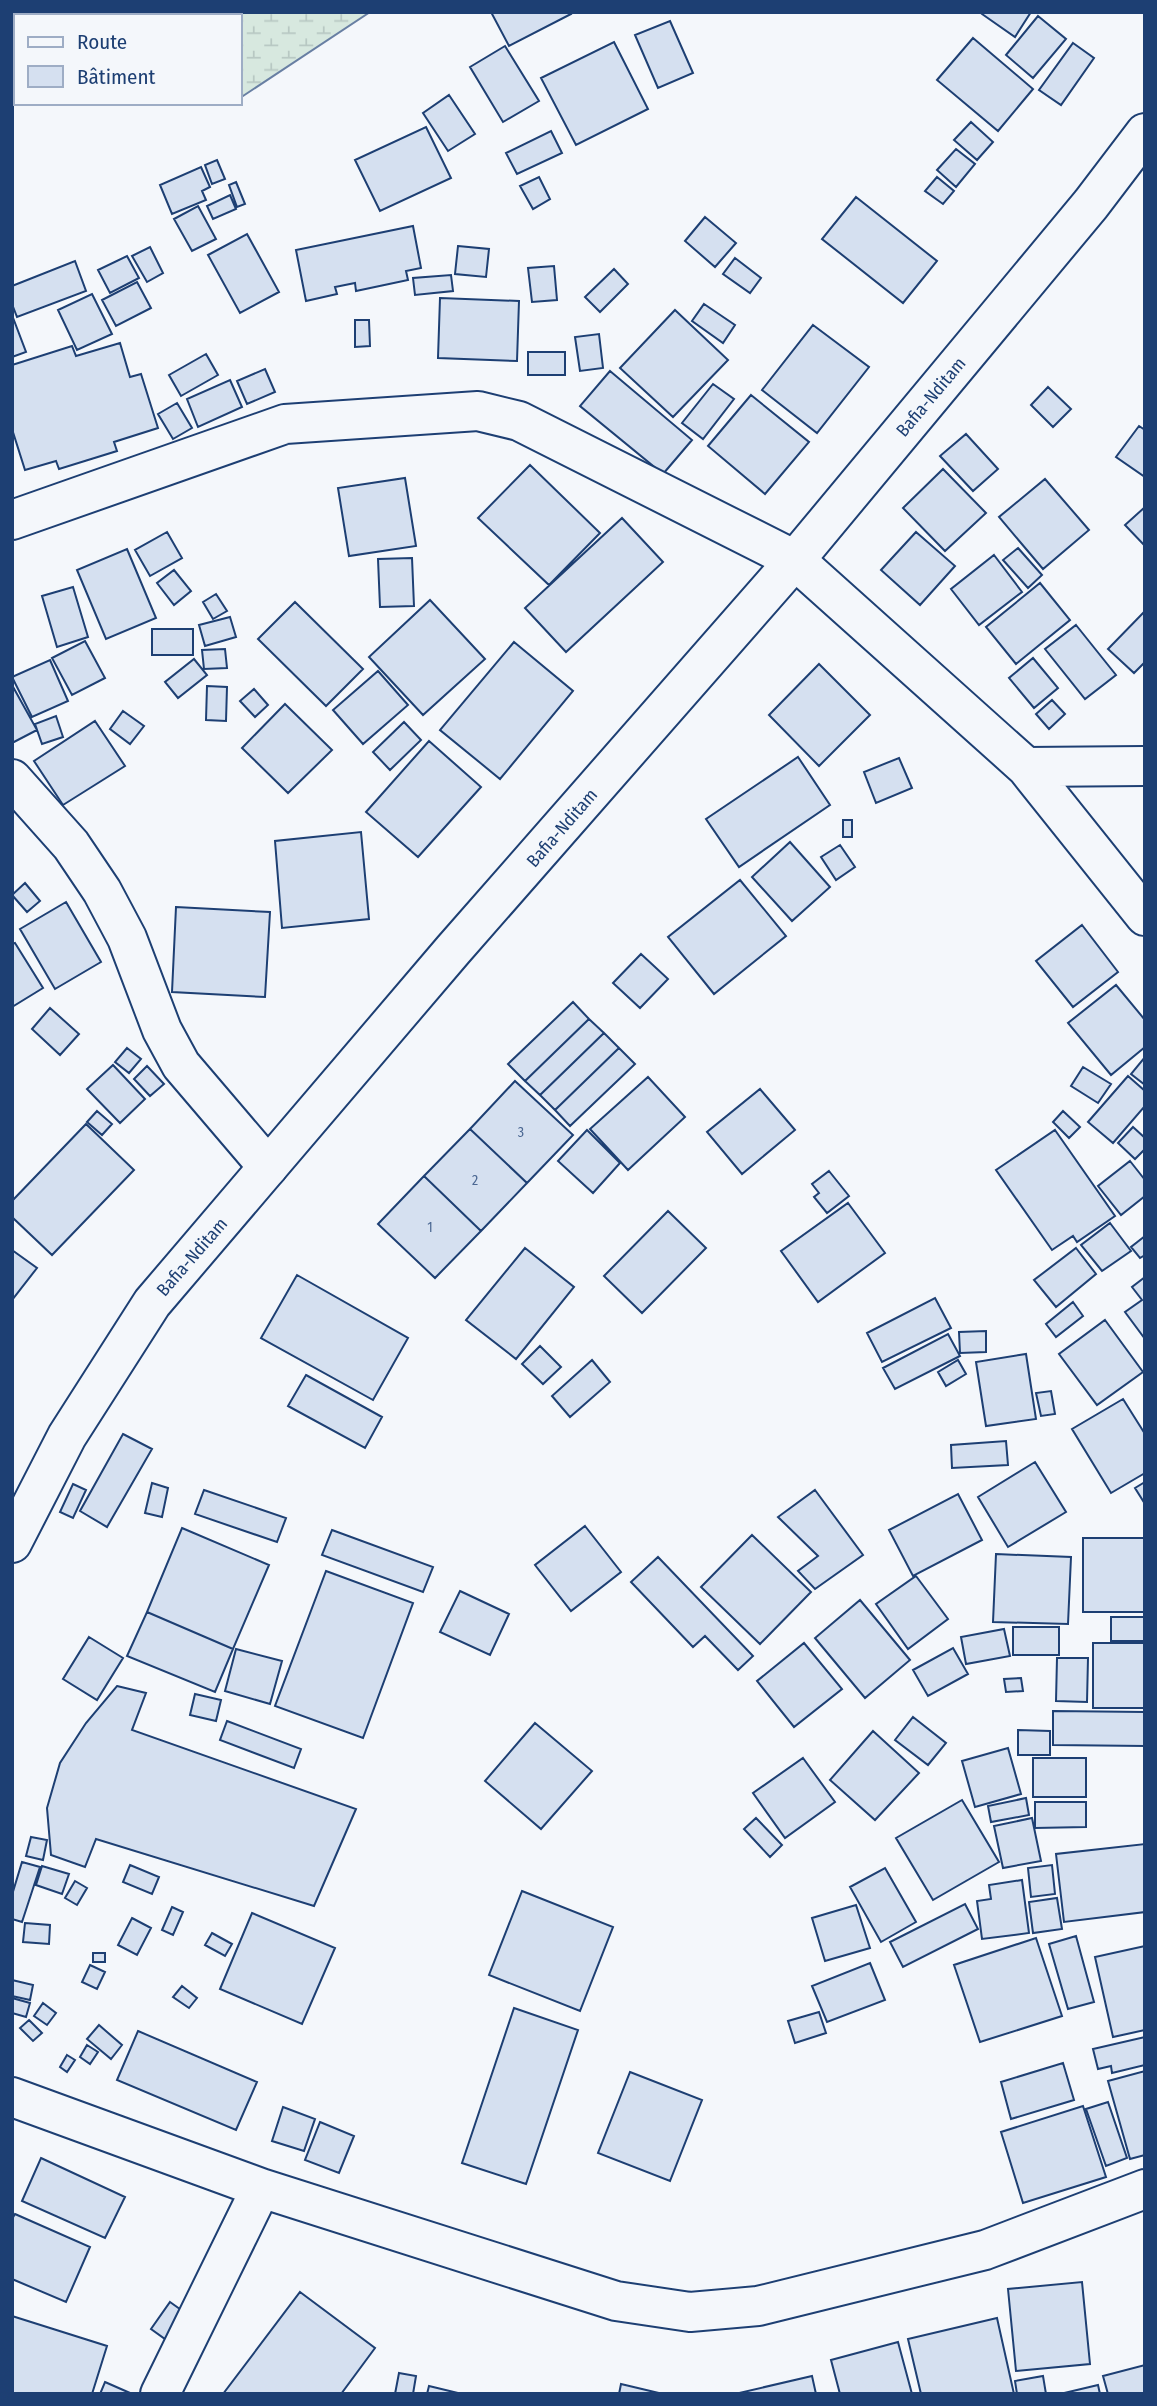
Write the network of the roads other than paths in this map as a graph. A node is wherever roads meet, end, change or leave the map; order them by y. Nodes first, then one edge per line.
1 (1145, 133) edge
2 (12, 520) edge
3 (795, 561) junction
4 (1145, 766) edge
5 (1026, 767) junction
6 (12, 779) edge
7 (1145, 916) edge
8 (268, 1167) junction
9 (12, 1543) edge
10 (12, 2097) edge
11 (261, 2188) junction
12 (1145, 2189) edge
13 (160, 2394) edge

1 - 3 street, Bafia-Nditam
2 - 3 street
3 - 5 street
3 - 8 street, Bafia-Nditam
4 - 5 street
5 - 7 street
6 - 8 street
8 - 9 street, Bafia-Nditam
10 - 11 street
11 - 12 street
11 - 13 street

